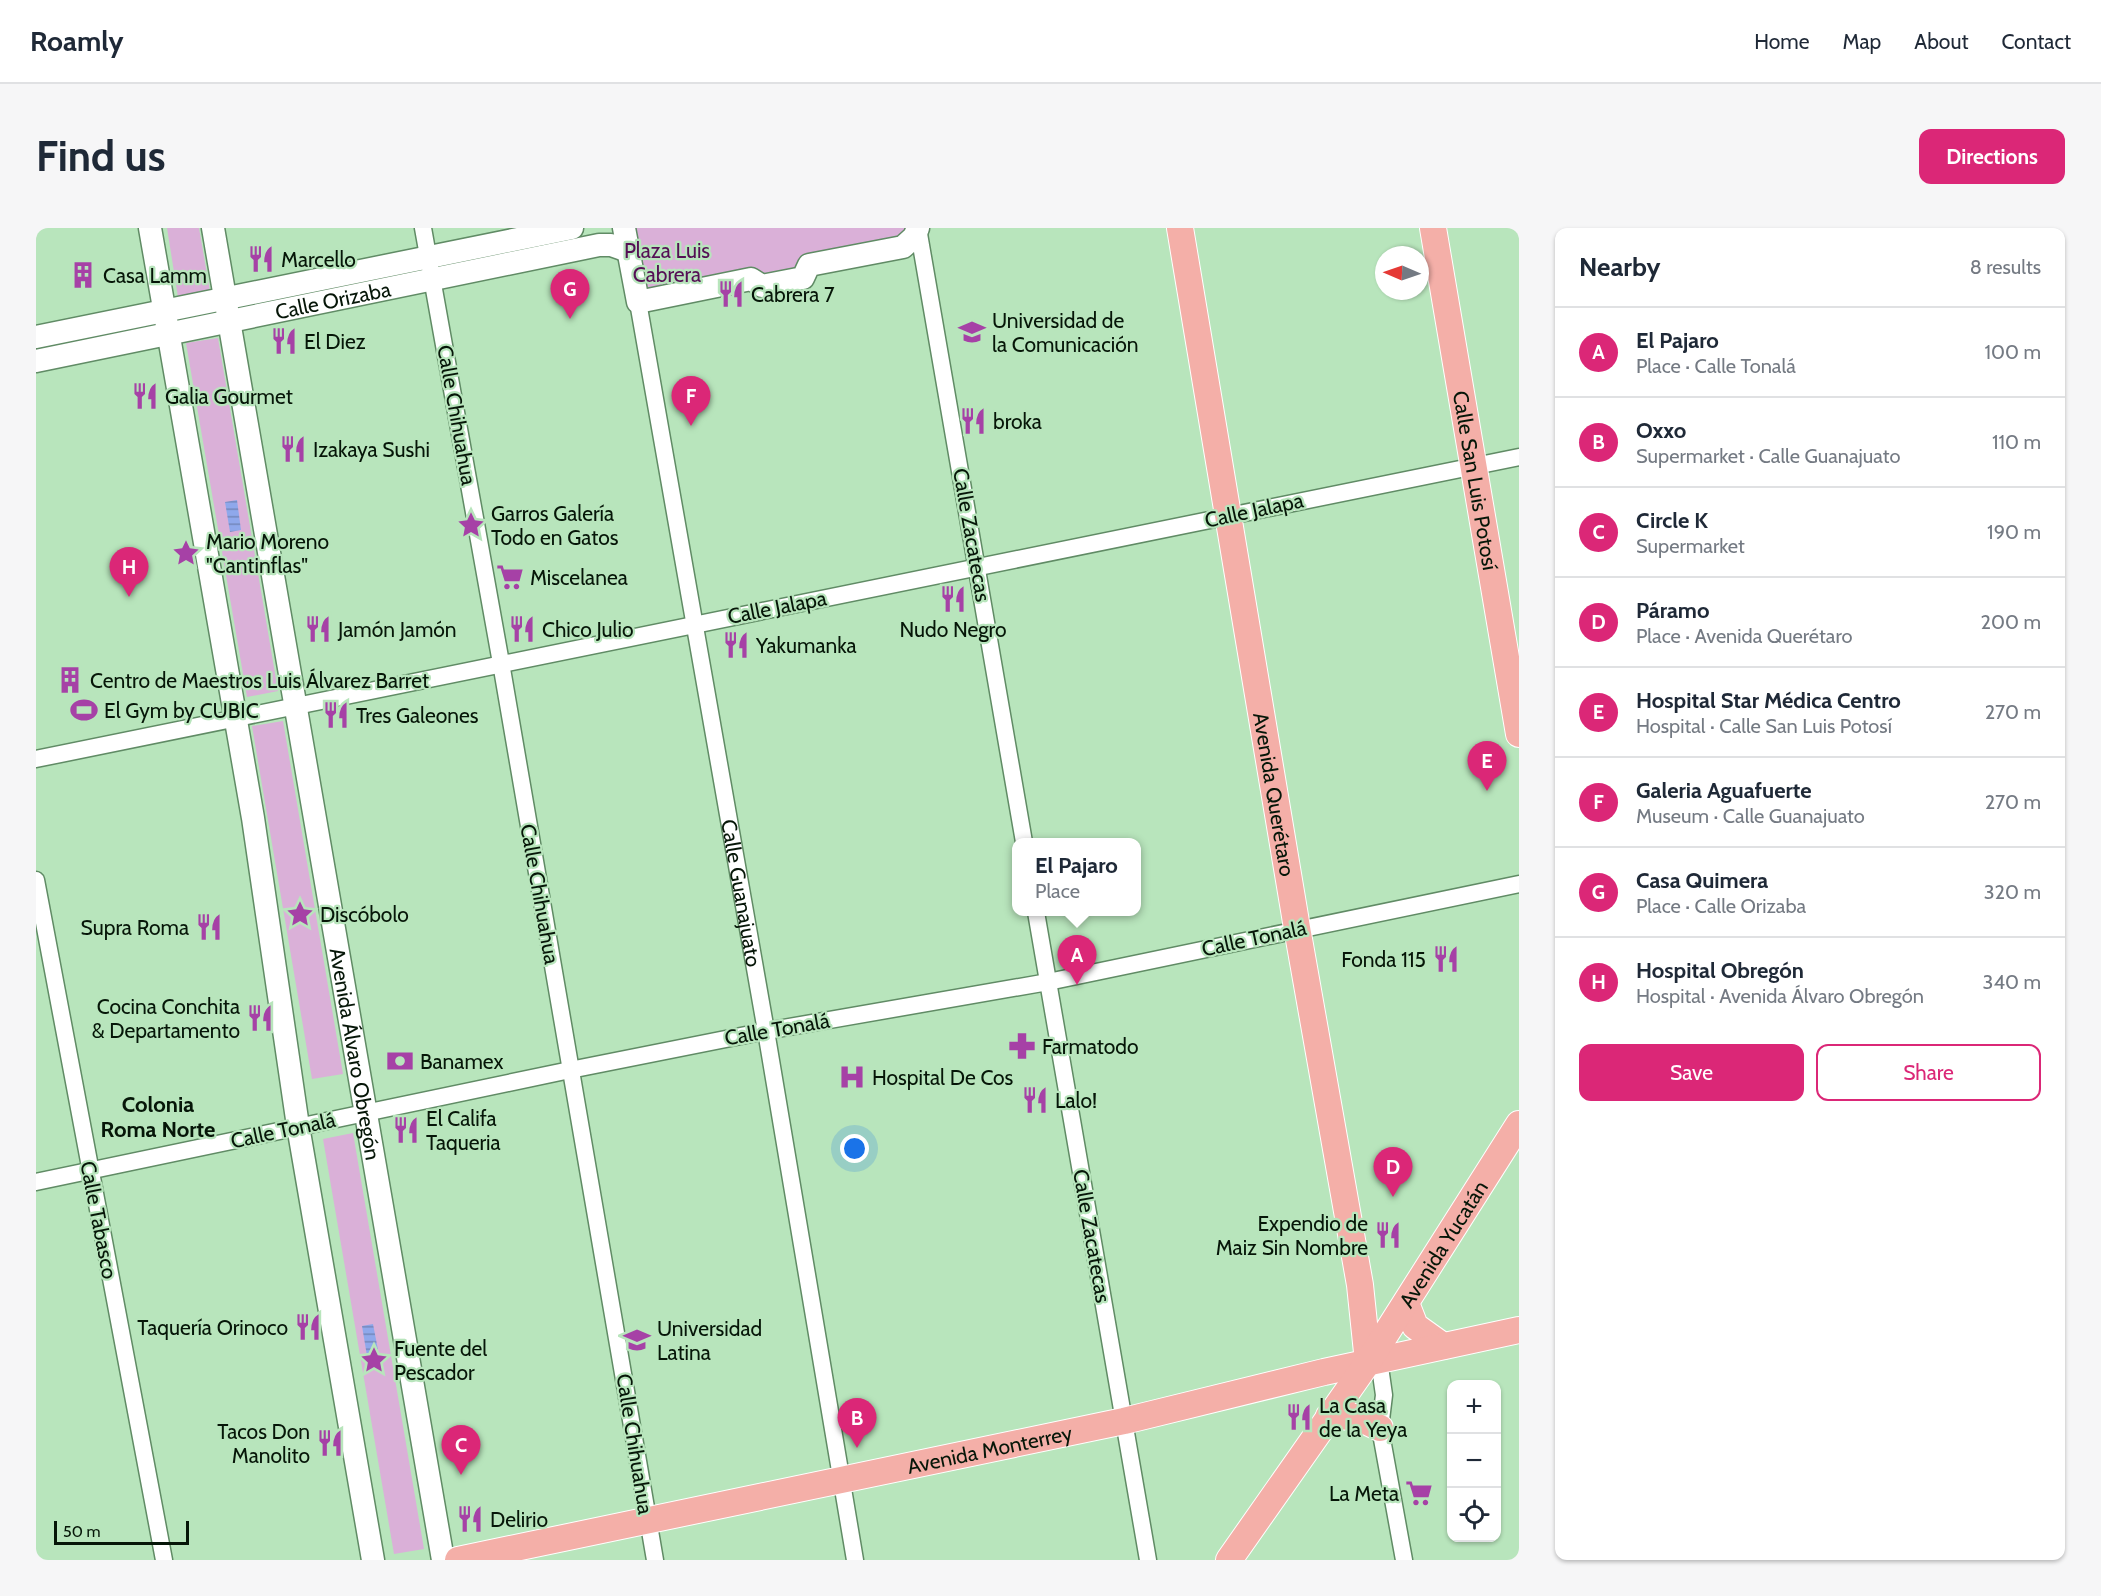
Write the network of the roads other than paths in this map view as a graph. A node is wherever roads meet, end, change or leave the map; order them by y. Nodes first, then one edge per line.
1 (150, 228) edge
2 (213, 228) edge
3 (423, 228) edge
4 (572, 228) edge
5 (624, 228) edge
6 (918, 228) edge
7 (1180, 228) edge
8 (1433, 228) edge
9 (628, 251) junction
10 (428, 255) junction
11 (433, 278) junction
12 (225, 297) junction
13 (638, 302) junction
14 (164, 310) junction
15 (229, 320) junction
16 (169, 332) junction
17 (36, 337) edge
18 (36, 361) edge
19 (1519, 457) edge
20 (1474, 466) junction
21 (1228, 514) junction
22 (978, 567) junction
23 (695, 624) junction
24 (501, 663) junction
25 (297, 705) junction
26 (236, 718) junction
27 (1519, 735) edge
28 (36, 759) edge
29 (1023, 838) edge
30 (36, 880) edge
31 (1519, 884) edge
32 (1037, 916) edge
33 (1297, 928) junction
34 (1048, 982) junction
35 (766, 1031) junction
36 (570, 1070) junction
37 (365, 1113) junction
38 (1519, 1124) edge
39 (298, 1126) junction
40 (90, 1172) junction
41 (36, 1182) edge
42 (1406, 1303) junction
43 (1519, 1330) edge
44 (1443, 1346) junction
45 (1373, 1361) junction
46 (1329, 1416) junction
47 (1124, 1421) junction
48 (1380, 1428) junction
49 (842, 1480) junction
50 (647, 1520) junction
51 (164, 1560) edge
52 (373, 1560) edge
53 (443, 1560) edge
54 (458, 1560) edge
55 (655, 1560) edge
56 (855, 1560) edge
57 (1148, 1560) edge
58 (1229, 1560) edge
59 (1404, 1560) edge

1 - 14 main road
2 - 12 main road, Avenida Álvaro Obregón
3 - 10 street, Calle Chihuahua
4 - 10 main road, Calle Orizaba
5 - 9 main road, Calle Guanajuato
6 - 13 main road
6 - 22 street, Calle Zacatecas
7 - 21 main road, Avenida Querétaro
8 - 20 main road, Calle San Luis Potosí
9 - 11 main road, Calle Orizaba
9 - 13 main road, Calle Guanajuato
10 - 11 street, Calle Chihuahua
10 - 12 main road, Calle Orizaba
11 - 15 main road, Calle Orizaba
11 - 24 street, Calle Chihuahua
12 - 14 main road, Calle Orizaba
12 - 15 main road, Avenida Álvaro Obregón
13 - 23 street, Calle Guanajuato
14 - 16 main road
14 - 17 main road, Calle Orizaba
15 - 16 main road, Calle Orizaba
15 - 25 main road, Avenida Álvaro Obregón
16 - 18 main road, Calle Orizaba
16 - 26 main road
19 - 20 street, Calle Jalapa
20 - 21 street, Calle Jalapa
20 - 27 main road, Calle San Luis Potosí
21 - 22 street, Calle Jalapa
21 - 33 main road, Avenida Querétaro
22 - 23 street, Calle Jalapa
22 - 29 street, Calle Zacatecas
23 - 24 street, Calle Jalapa
23 - 35 street, Calle Guanajuato
24 - 25 street, Calle Jalapa
24 - 36 street, Calle Chihuahua
25 - 26 street, Calle Jalapa
25 - 37 main road, Avenida Álvaro Obregón
26 - 28 street, Calle Jalapa
26 - 39 main road
30 - 40 street, Calle Tabasco
31 - 33 street, Calle Tonalá
32 - 34 street, Calle Zacatecas
33 - 34 street, Calle Tonalá
33 - 45 main road, Avenida Querétaro
34 - 35 street, Calle Tonalá
34 - 47 street, Calle Zacatecas
35 - 36 street, Calle Tonalá
35 - 49 street, Calle Guanajuato
36 - 37 street, Calle Tonalá
36 - 50 street, Calle Chihuahua
37 - 39 street, Calle Tonalá
37 - 53 main road, Avenida Álvaro Obregón
38 - 42 main road, Avenida Yucatán
39 - 40 street, Calle Tonalá
39 - 52 main road
40 - 41 street, Calle Tonalá
40 - 51 street, Calle Tabasco
42 - 44 main road
42 - 45 main road, Avenida Yucatán
43 - 44 main road, Avenida Monterrey
44 - 45 main road, Avenida Monterrey
45 - 46 main road, Avenida Yucatán
45 - 47 main road, Avenida Monterrey
45 - 48 street, Avenida Querétaro
46 - 48 main road
46 - 58 main road
47 - 49 main road, Avenida Monterrey
47 - 57 street, Calle Zacatecas
48 - 59 street, Avenida Querétaro
49 - 50 main road, Avenida Monterrey
49 - 56 street, Calle Guanajuato
50 - 54 main road, Avenida Monterrey
50 - 55 street, Calle Chihuahua

